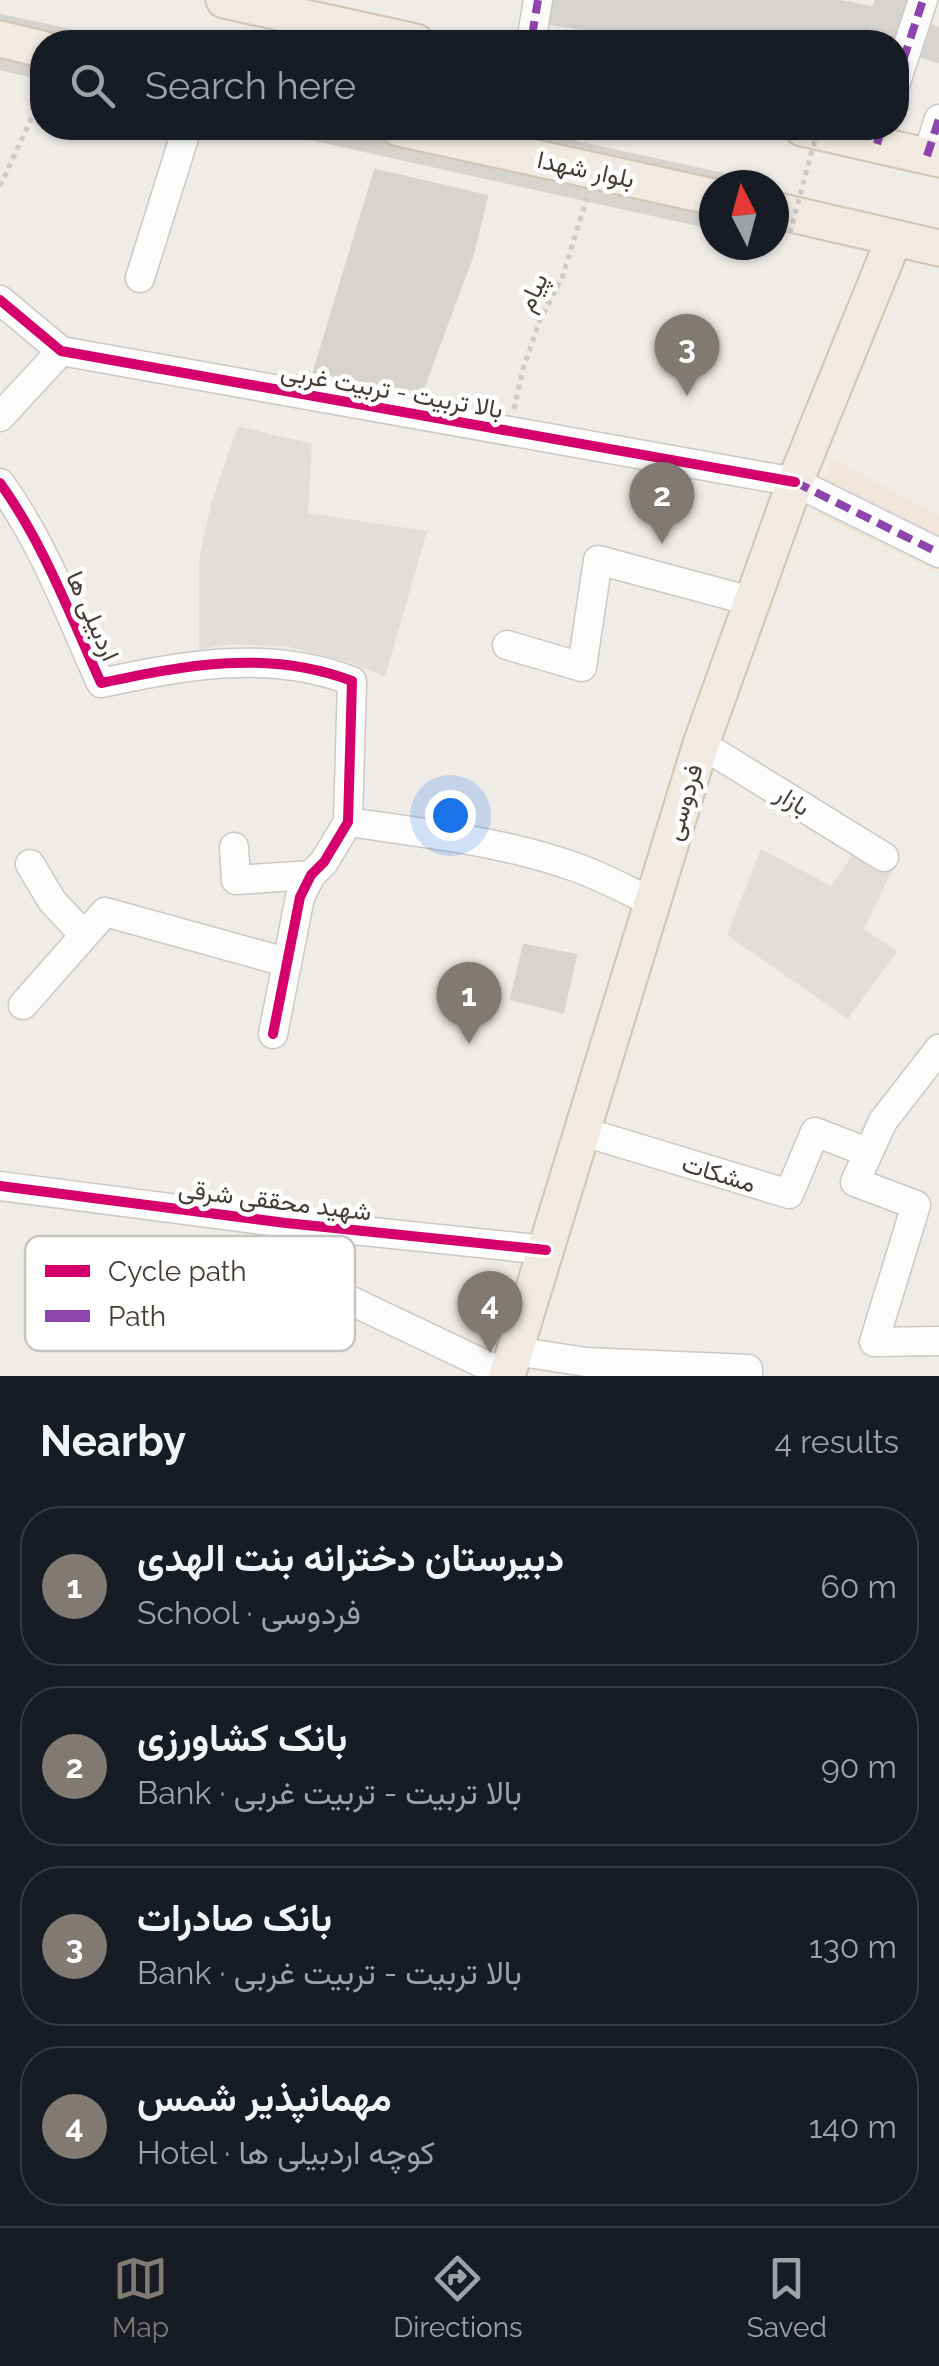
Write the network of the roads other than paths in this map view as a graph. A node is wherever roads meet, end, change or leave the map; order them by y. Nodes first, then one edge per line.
1 (224, 0) edge
2 (538, 0) edge
3 (923, 0) edge
4 (361, 30) edge
5 (533, 30) edge
6 (0, 38) edge
7 (909, 43) edge
8 (30, 45) edge
9 (939, 119) edge
10 (183, 140) edge
11 (454, 140) edge
12 (889, 140) edge
13 (933, 157) edge
14 (699, 194) edge
15 (789, 223) edge
16 (894, 239) junction
17 (939, 248) edge
18 (140, 278) dead end
19 (0, 300) edge
20 (60, 351) junction
21 (0, 417) edge
22 (794, 482) junction
23 (0, 483) edge
24 (939, 553) edge
25 (751, 602) junction
26 (507, 646) dead end
27 (702, 744) junction
28 (348, 822) junction
29 (234, 847) dead end
30 (884, 857) dead end
31 (30, 864) dead end
32 (311, 874) junction
33 (652, 902) junction
34 (84, 935) junction
35 (286, 962) junction
36 (23, 1005) dead end
37 (273, 1034) dead end
38 (939, 1049) edge
39 (581, 1131) junction
40 (867, 1152) junction
41 (0, 1186) edge
42 (286, 1223) junction
43 (287, 1236) edge
44 (546, 1250) junction
45 (355, 1300) edge
46 (939, 1342) edge
47 (510, 1367) edge
48 (698, 1370) edge
49 (748, 1376) edge

1 - 4 main road
2 - 5 street
3 - 7 street
6 - 8 main road
9 - 13 street
10 - 18 street
11 - 14 main road, بلوار شهدا
12 - 13 main road
15 - 16 main road
16 - 17 main road
16 - 22 main road, فردوسی
19 - 20 street
20 - 21 street
20 - 22 street, بالا تربیت - تربیت غربی
22 - 24 street, بالا تربیت - تربیت غربی
22 - 25 main road, فردوسی
23 - 28 street, اردبیلی ها
25 - 26 street
25 - 27 main road, فردوسی
27 - 30 street, بازار
27 - 33 main road, فردوسی
28 - 32 street
28 - 33 street
29 - 32 street
31 - 34 street
32 - 35 street
33 - 39 main road, فردوسی
34 - 35 street
34 - 36 street
35 - 37 street
38 - 40 street
39 - 40 street, مشکات
39 - 44 main road, فردوسی
40 - 46 street
41 - 42 street, شهید محققی شرقی
42 - 43 street
42 - 44 street, شهید محققی شرقی
44 - 47 main road, فردوسی
45 - 47 street
47 - 48 street
48 - 49 street

